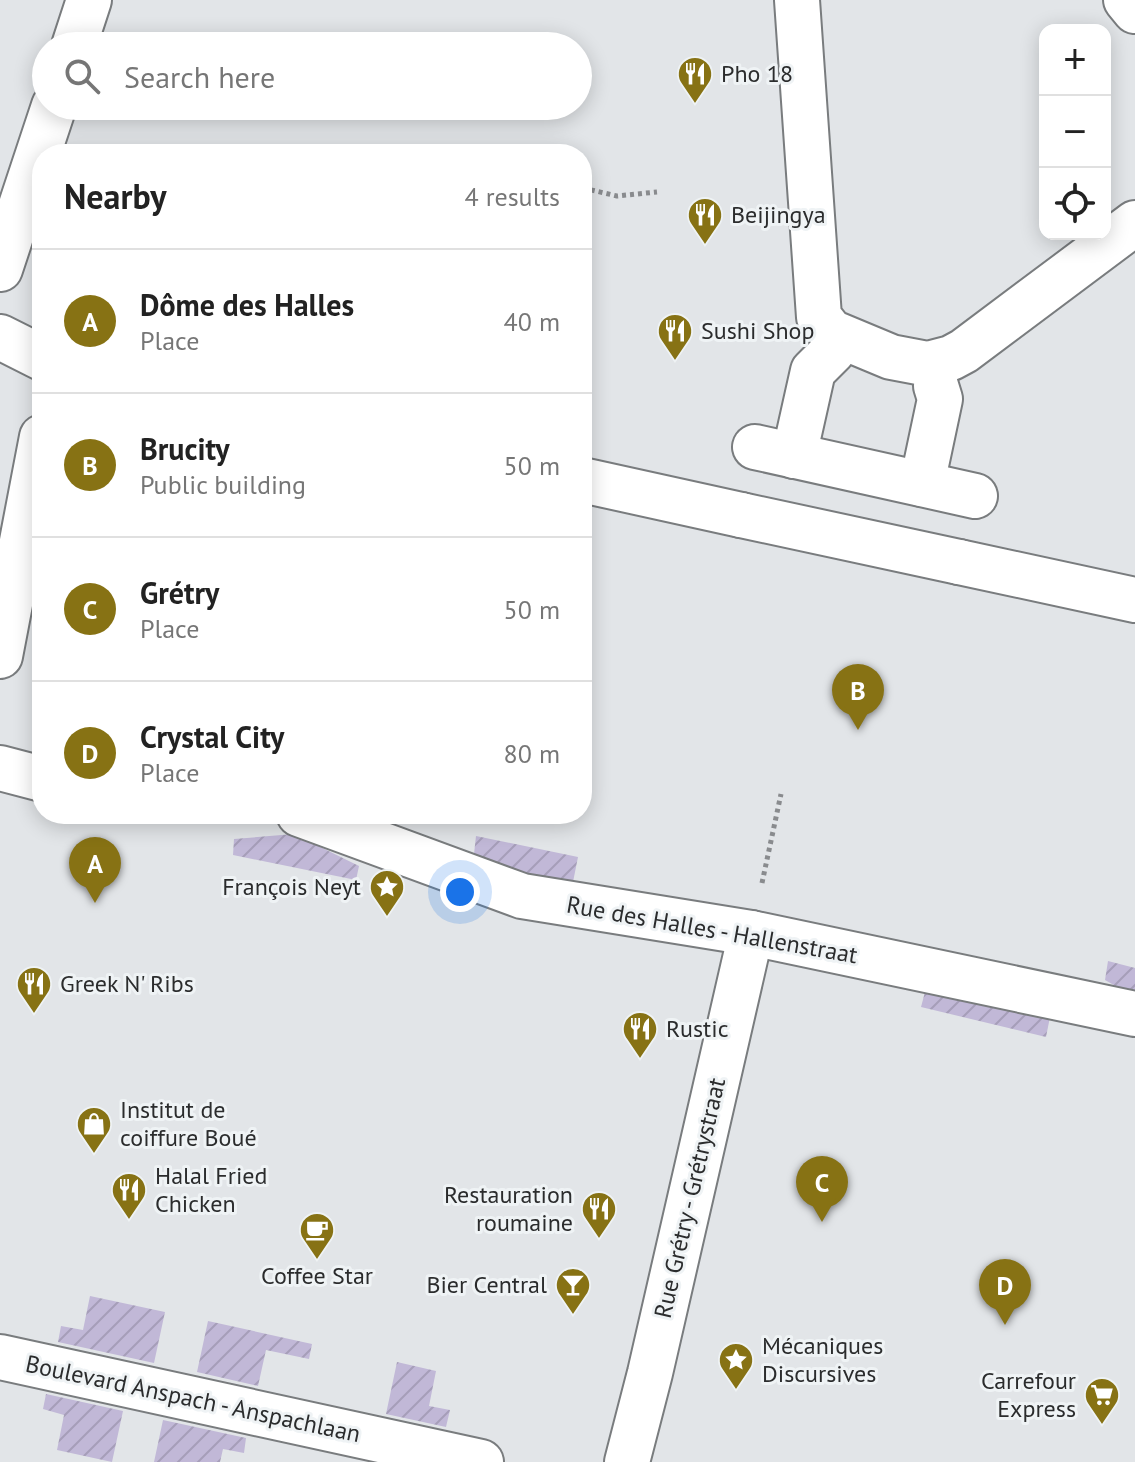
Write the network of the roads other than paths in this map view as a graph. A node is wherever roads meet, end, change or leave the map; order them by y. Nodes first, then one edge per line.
1 (89, 0) edge
2 (797, 0) edge
3 (1126, 0) edge
4 (1135, 11) edge
5 (79, 32) edge
6 (49, 120) edge
7 (41, 144) edge
8 (32, 172) edge
9 (1135, 223) edge
10 (0, 269) edge
11 (0, 337) edge
12 (833, 351) dead end
13 (32, 353) edge
14 (936, 386) dead end
15 (592, 482) edge
16 (922, 484) junction
17 (32, 489) edge
18 (975, 496) dead end
19 (1135, 600) edge
20 (0, 656) edge
21 (0, 768) edge
22 (32, 776) edge
23 (326, 824) edge
24 (751, 933) junction
25 (1135, 1014) edge
26 (0, 1357) edge
27 (481, 1462) edge
28 (627, 1462) edge

1 - 5 street
2 - 9 street
3 - 4 street
6 - 7 street
8 - 10 street
11 - 13 street
12 - 16 street
14 - 16 street
15 - 19 street
16 - 18 street
17 - 20 street
21 - 22 street
23 - 24 street, Rue des Halles - Hallenstraat
24 - 25 street, Rue des Halles - Hallenstraat
24 - 28 street, Rue Grétry - Grétrystraat
26 - 27 street, Boulevard Anspach - Anspachlaan

